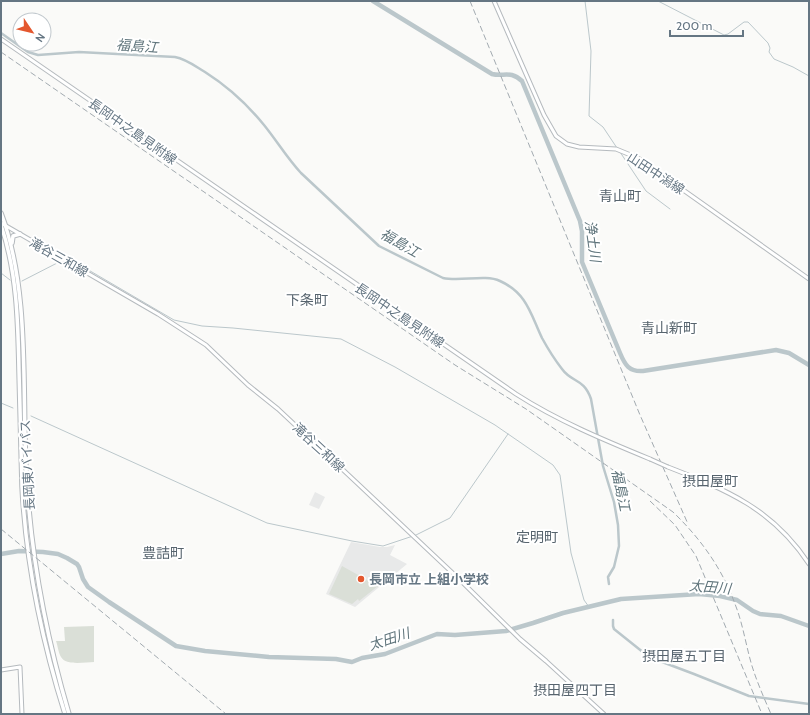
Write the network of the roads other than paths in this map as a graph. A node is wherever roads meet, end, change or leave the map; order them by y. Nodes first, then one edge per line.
1 (494, 1) edge
2 (1, 39) edge
3 (1, 213) edge
4 (2, 224) edge
5 (20, 234) junction
6 (809, 279) edge
7 (21, 318) junction
8 (28, 531) junction
9 (809, 564) edge
10 (33, 569) junction
11 (1, 670) edge
12 (22, 714) edge
13 (65, 714) edge
14 (69, 714) edge
15 (604, 714) edge

1 - 6 main road, 山田中潟線
2 - 9 main road, 長岡中之島見附線, bridge
3 - 4 highway, 長岡東バイパス
4 - 5 main road, 滝谷三和線
4 - 7 highway, 長岡東バイパス
4 - 8 highway, 長岡東バイパス
5 - 7 highway
5 - 15 main road, 滝谷三和線
7 - 8 highway, 長岡東バイパス
8 - 10 highway, 長岡東バイパス
10 - 13 highway, 長岡東バイパス
10 - 14 highway, 長岡東バイパス
11 - 12 main road

